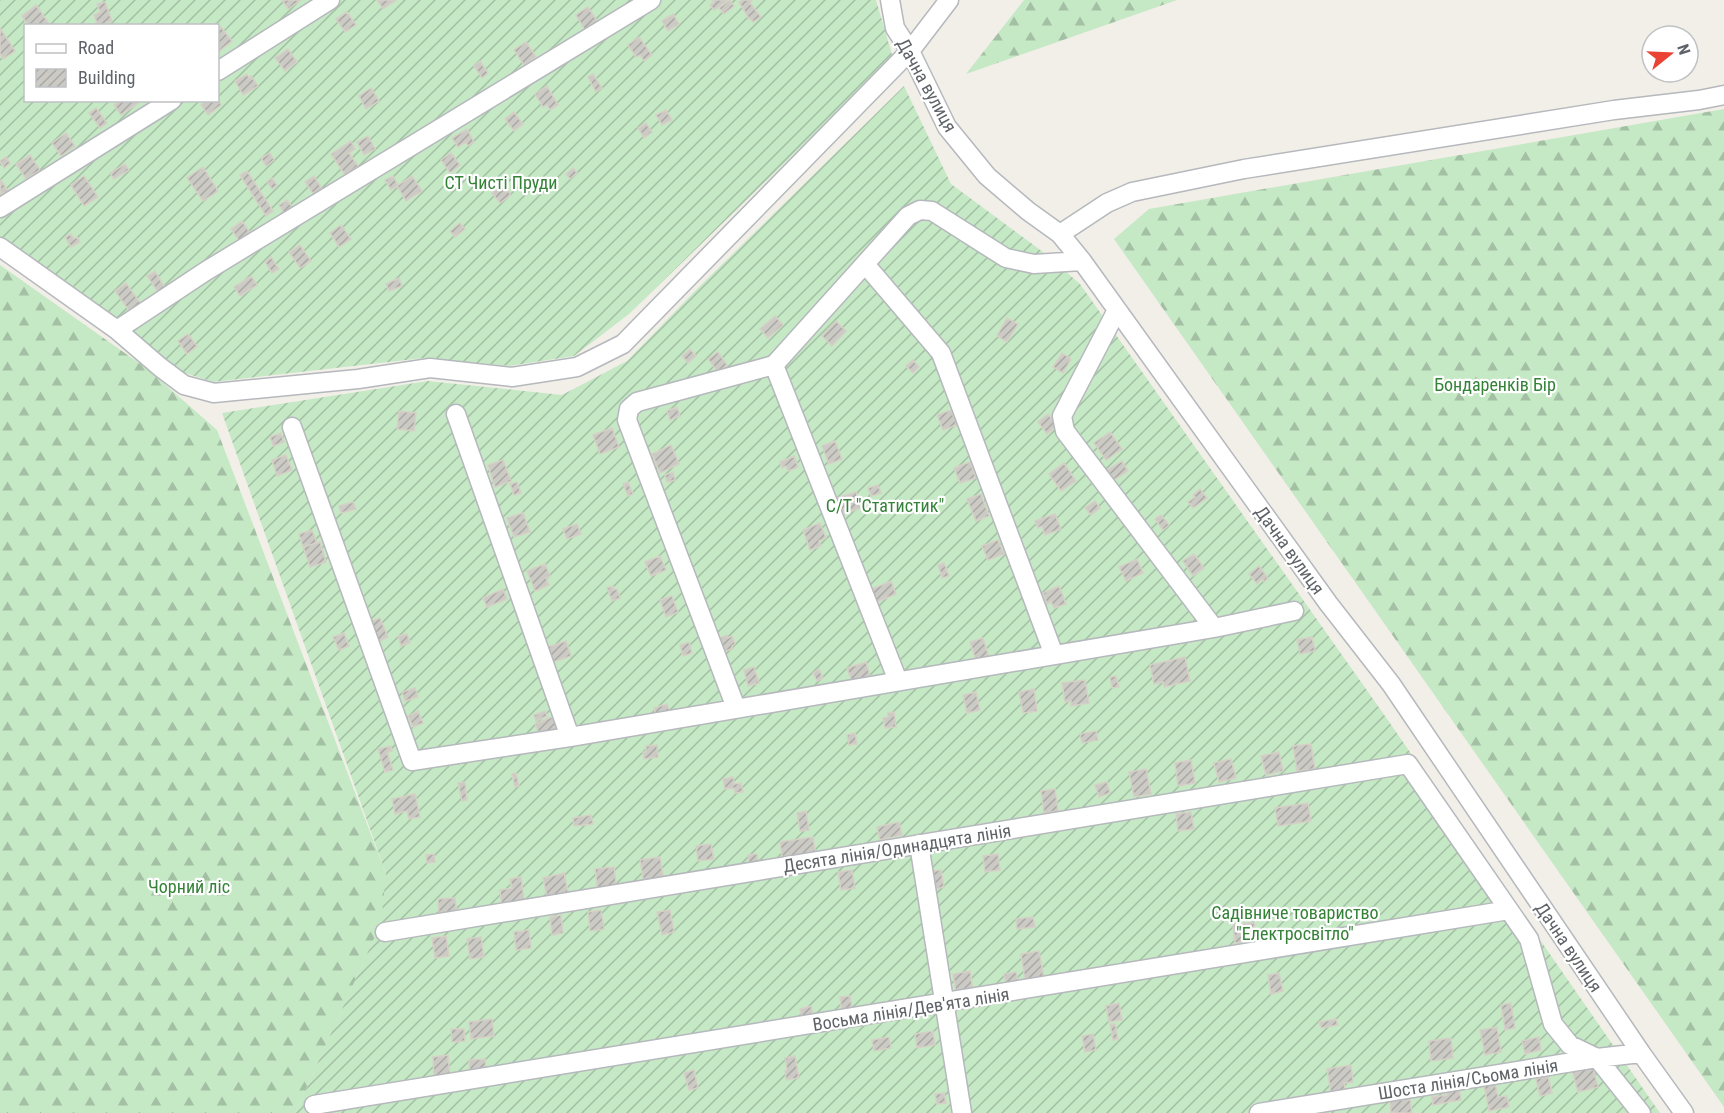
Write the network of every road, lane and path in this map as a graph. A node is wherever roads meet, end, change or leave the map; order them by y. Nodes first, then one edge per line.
1 (330, 0) edge
2 (651, 0) edge
3 (890, 0) edge
4 (949, 0) edge
5 (910, 51) junction
6 (219, 70) edge
7 (1724, 95) edge
8 (169, 102) edge
9 (0, 208) edge
10 (1060, 234) junction
11 (0, 247) edge
12 (1082, 261) junction
13 (865, 264) junction
14 (1117, 310) junction
15 (117, 330) junction
16 (774, 365) junction
17 (456, 414) dead end
18 (292, 427) dead end
19 (1294, 611) dead end
20 (1214, 627) junction
21 (1054, 655) junction
22 (898, 681) junction
23 (736, 708) junction
24 (570, 737) junction
25 (918, 844) junction
26 (1509, 910) junction
27 (385, 932) dead end
28 (944, 1004) junction
29 (1641, 1053) junction
30 (1597, 1058) junction
31 (314, 1105) dead end
32 (962, 1113) edge
33 (1259, 1113) edge
34 (1641, 1113) edge
35 (1684, 1113) edge

1 - 6 street
2 - 15 street
3 - 5 street, Дачна вулиця
4 - 5 street
5 - 10 street, Дачна вулиця
5 - 15 street
7 - 10 street
8 - 9 street
10 - 12 street, Дачна вулиця
11 - 15 street
12 - 13 street
12 - 14 street, Дачна вулиця
13 - 16 street
13 - 21 street
14 - 20 street
14 - 29 street, Дачна вулиця
16 - 22 street
16 - 23 street
17 - 24 street
18 - 24 street
19 - 20 street
20 - 21 street
21 - 22 street
22 - 23 street
23 - 24 street
25 - 26 street, Десята лінія/Одинадцята лінія
25 - 27 street, Десята лінія/Одинадцята лінія
25 - 28 street
26 - 28 street, Восьма лінія/Дев'ята лінія
26 - 30 street
28 - 31 street, Восьма лінія/Дев'ята лінія
28 - 32 street
29 - 30 street, Шоста лінія/Сьома лінія
29 - 35 street, Дачна вулиця
30 - 33 street, Шоста лінія/Сьома лінія
30 - 34 street

